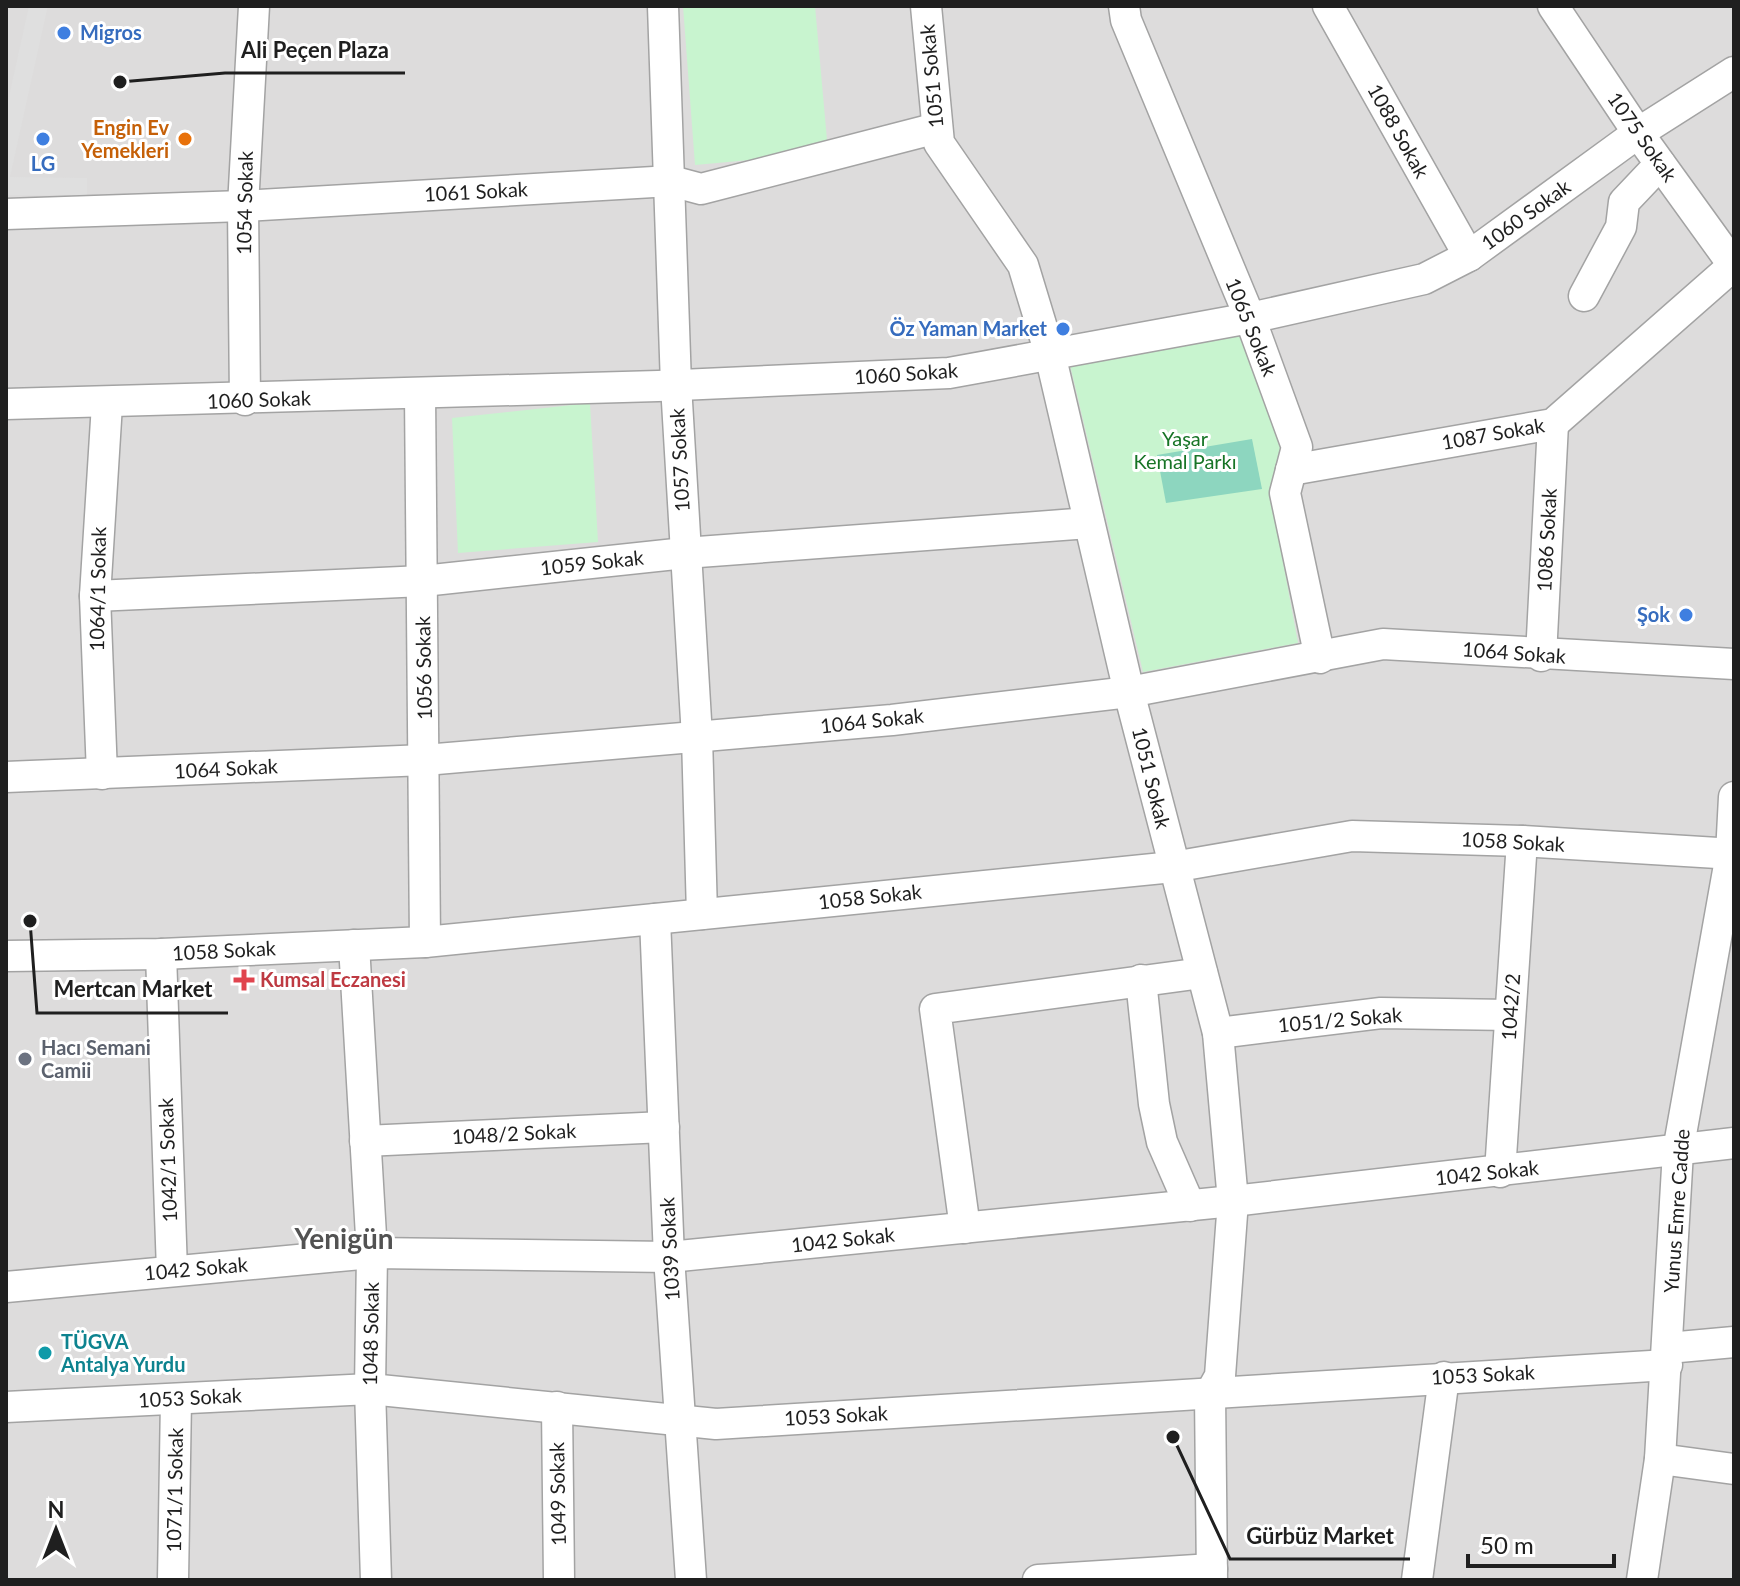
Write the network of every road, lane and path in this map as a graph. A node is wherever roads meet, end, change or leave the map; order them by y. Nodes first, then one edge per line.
1 (254, 6) edge
2 (663, 6) edge
3 (926, 6) edge
4 (1124, 6) edge
5 (1328, 6) edge
6 (1553, 6) edge
7 (1734, 72) edge
8 (937, 128) junction
9 (1638, 133) junction
10 (1660, 164) junction
11 (671, 181) junction
12 (243, 206) junction
13 (6, 214) edge
14 (1469, 256) junction
15 (1734, 266) edge
16 (1584, 296) dead end
17 (1250, 318) junction
18 (1050, 354) junction
19 (676, 385) junction
20 (420, 394) junction
21 (245, 400) junction
22 (6, 404) edge
23 (107, 404) junction
24 (1553, 424) junction
25 (1291, 470) junction
26 (1089, 523) junction
27 (685, 553) junction
28 (423, 581) junction
29 (95, 596) junction
30 (1541, 656) junction
31 (1320, 658) junction
32 (1734, 664) edge
33 (1129, 692) junction
34 (697, 737) junction
35 (425, 760) junction
36 (102, 774) junction
37 (6, 777) edge
38 (1734, 797) edge
39 (1522, 841) junction
40 (1733, 854) edge
41 (1173, 867) junction
42 (702, 914) junction
43 (655, 919) junction
44 (425, 942) junction
45 (354, 945) junction
46 (161, 954) junction
47 (6, 956) edge
48 (1202, 973) junction
49 (1141, 980) junction
50 (1510, 1015) junction
51 (1218, 1033) junction
52 (664, 1127) junction
53 (365, 1141) junction
54 (1734, 1143) edge
55 (1678, 1151) junction
56 (1500, 1172) junction
57 (1233, 1201) junction
58 (1190, 1206) junction
59 (965, 1228) junction
60 (372, 1253) junction
61 (669, 1257) junction
62 (172, 1271) junction
63 (6, 1287) edge
64 (1734, 1342) edge
65 (1667, 1356) junction
66 (1444, 1377) junction
67 (370, 1389) junction
68 (1210, 1394) junction
69 (176, 1399) junction
70 (6, 1407) edge
71 (557, 1407) junction
72 (682, 1420) junction
73 (1660, 1459) junction
74 (1734, 1469) edge
75 (1212, 1574) edge
76 (173, 1580) edge
77 (376, 1580) edge
78 (559, 1580) edge
79 (691, 1580) edge
80 (1038, 1580) edge
81 (1417, 1580) edge
82 (1642, 1580) edge

1 - 12 street, 1054 Sokak
2 - 11 street, 1057 Sokak
3 - 8 street, 1051 Sokak
4 - 17 street, 1065 Sokak
5 - 14 street, 1088 Sokak
6 - 9 street, 1075 Sokak
7 - 9 street, 1060 Sokak
8 - 11 street, 1061 Sokak
8 - 18 street, 1051 Sokak
9 - 10 street, 1075 Sokak
9 - 14 street, 1060 Sokak
10 - 15 street, 1075 Sokak
10 - 16 street
11 - 12 street, 1061 Sokak
11 - 19 street, 1057 Sokak
12 - 13 street, 1061 Sokak
12 - 21 street, 1054 Sokak
14 - 17 street, 1060 Sokak
15 - 24 street, 1087 Sokak
17 - 18 street, 1060 Sokak
17 - 25 street, 1065 Sokak
18 - 19 street, 1060 Sokak
18 - 26 street, 1051 Sokak
19 - 20 street, 1060 Sokak
19 - 27 street, 1057 Sokak
20 - 21 street, 1060 Sokak
20 - 28 street, 1056 Sokak
21 - 23 street, 1060 Sokak
22 - 23 street, 1060 Sokak
23 - 29 street, 1064/1 Sokak
24 - 25 street, 1087 Sokak
24 - 30 street, 1086 Sokak
25 - 31 street, 1065 Sokak
26 - 27 street, 1059 Sokak
26 - 33 street, 1051 Sokak
27 - 28 street, 1059 Sokak
27 - 34 street, 1057 Sokak
28 - 29 street, 1059 Sokak
28 - 35 street, 1056 Sokak
29 - 36 street, 1064/1 Sokak
30 - 31 street, 1064 Sokak
30 - 32 street, 1064 Sokak
31 - 33 street, 1064 Sokak
33 - 34 street, 1064 Sokak
33 - 41 street, 1051 Sokak
34 - 35 street, 1064 Sokak
34 - 42 street, 1057 Sokak
35 - 36 street, 1064 Sokak
35 - 44 street, 1056 Sokak
36 - 37 street, 1064 Sokak
38 - 40 street, Yunus Emre Cadde
39 - 40 street, 1058 Sokak
39 - 41 street, 1058 Sokak
39 - 50 street, 1042/2
40 - 55 street, Yunus Emre Cadde
41 - 42 street, 1058 Sokak
41 - 48 street, 1051 Sokak
42 - 43 street, 1058 Sokak
43 - 44 street, 1058 Sokak
43 - 52 street, 1039 Sokak
44 - 45 street, 1058 Sokak
45 - 46 street, 1058 Sokak
45 - 53 street, 1048 Sokak
46 - 47 street, 1058 Sokak
46 - 62 street, 1042/1 Sokak
48 - 49 street
48 - 51 street, 1051 Sokak
49 - 58 street
49 - 59 street
50 - 51 street, 1051/2 Sokak
50 - 56 street, 1042/2
51 - 57 street, 1051 Sokak
52 - 53 street, 1048/2 Sokak
52 - 61 street, 1039 Sokak
53 - 60 street, 1048 Sokak
54 - 55 street, 1042 Sokak
55 - 56 street, 1042 Sokak
55 - 65 street, Yunus Emre Cadde
56 - 57 street, 1042 Sokak
57 - 58 street, 1042 Sokak
57 - 68 street, 1051 Sokak
58 - 59 street, 1042 Sokak
59 - 61 street, 1042 Sokak
60 - 61 street, 1042 Sokak
60 - 62 street, 1042 Sokak
60 - 67 street, 1048 Sokak
61 - 72 street, 1039 Sokak
62 - 63 street, 1042 Sokak
64 - 65 street, 1053 Sokak
65 - 66 street, 1053 Sokak
65 - 73 street, Yunus Emre Cadde
66 - 68 street, 1053 Sokak
66 - 81 street
67 - 69 street, 1053 Sokak
67 - 71 street, 1053 Sokak
67 - 77 street, 1048 Sokak
68 - 72 street, 1053 Sokak
68 - 75 street, 1051 Sokak
69 - 70 street, 1053 Sokak
69 - 76 street, 1071/1 Sokak
71 - 72 street, 1053 Sokak
71 - 78 street, 1049 Sokak
72 - 79 street, 1039 Sokak
73 - 74 street
73 - 82 street, Yunus Emre Cadde
75 - 80 street

